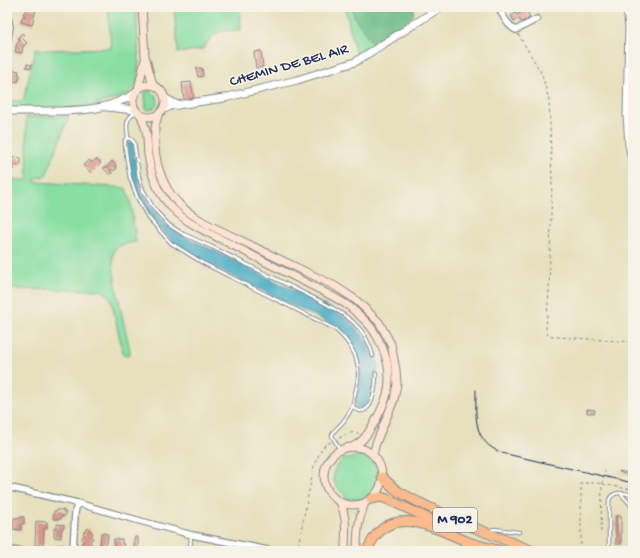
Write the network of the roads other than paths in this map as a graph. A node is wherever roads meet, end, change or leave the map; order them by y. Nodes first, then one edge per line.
1 (142, 7) edge
2 (441, 7) edge
3 (498, 7) edge
4 (627, 7) edge
5 (7, 15) edge
6 (537, 18) dead end
7 (7, 43) edge
8 (146, 56) junction
9 (153, 85) junction
10 (136, 91) junction
11 (165, 98) junction
12 (177, 105) junction
13 (105, 107) junction
14 (7, 111) edge
15 (137, 112) junction
16 (161, 112) junction
17 (128, 138) junction
18 (633, 162) edge
19 (373, 356) dead end
20 (376, 373) dead end
21 (353, 406) junction
22 (352, 447) junction
23 (340, 450) junction
24 (373, 455) junction
25 (382, 477) junction
26 (7, 487) edge
27 (621, 494) junction
28 (633, 495) edge
29 (368, 501) junction
30 (340, 502) junction
31 (77, 503) junction
32 (633, 511) edge
33 (484, 532) junction
34 (519, 532) dead end
35 (192, 535) junction
36 (459, 538) junction
37 (73, 551) edge
38 (190, 551) edge
39 (273, 551) edge
40 (345, 551) edge
41 (357, 551) edge
42 (367, 551) edge
43 (463, 551) edge
44 (502, 551) edge
45 (533, 551) edge
46 (608, 551) edge

1 - 8 main road
2 - 12 street, CHEMIN DE BEL AIR
3 - 6 street
4 - 18 street
5 - 7 street
8 - 9 main road
8 - 10 main road
9 - 10 main road
9 - 11 main road
10 - 13 street
10 - 15 main road
11 - 12 street
11 - 16 main road
12 - 16 street, CHEMIN DE BEL AIR
13 - 14 street
13 - 15 street
15 - 16 main road
15 - 17 lane
15 - 22 main road
16 - 24 main road
17 - 19 lane
17 - 21 lane
20 - 21 lane
21 - 23 lane
22 - 23 main road
22 - 24 main road
23 - 30 main road
24 - 25 main road
25 - 29 main road
25 - 33 highway, M 902
26 - 31 street
27 - 28 lane
27 - 32 lane
27 - 46 lane
29 - 30 main road
29 - 41 main road
29 - 44 highway, M 902
30 - 40 main road
31 - 35 street
31 - 37 street
33 - 34 lane
33 - 45 highway, M 902
35 - 38 lane
35 - 39 street
36 - 42 highway
36 - 43 lane
36 - 44 highway

